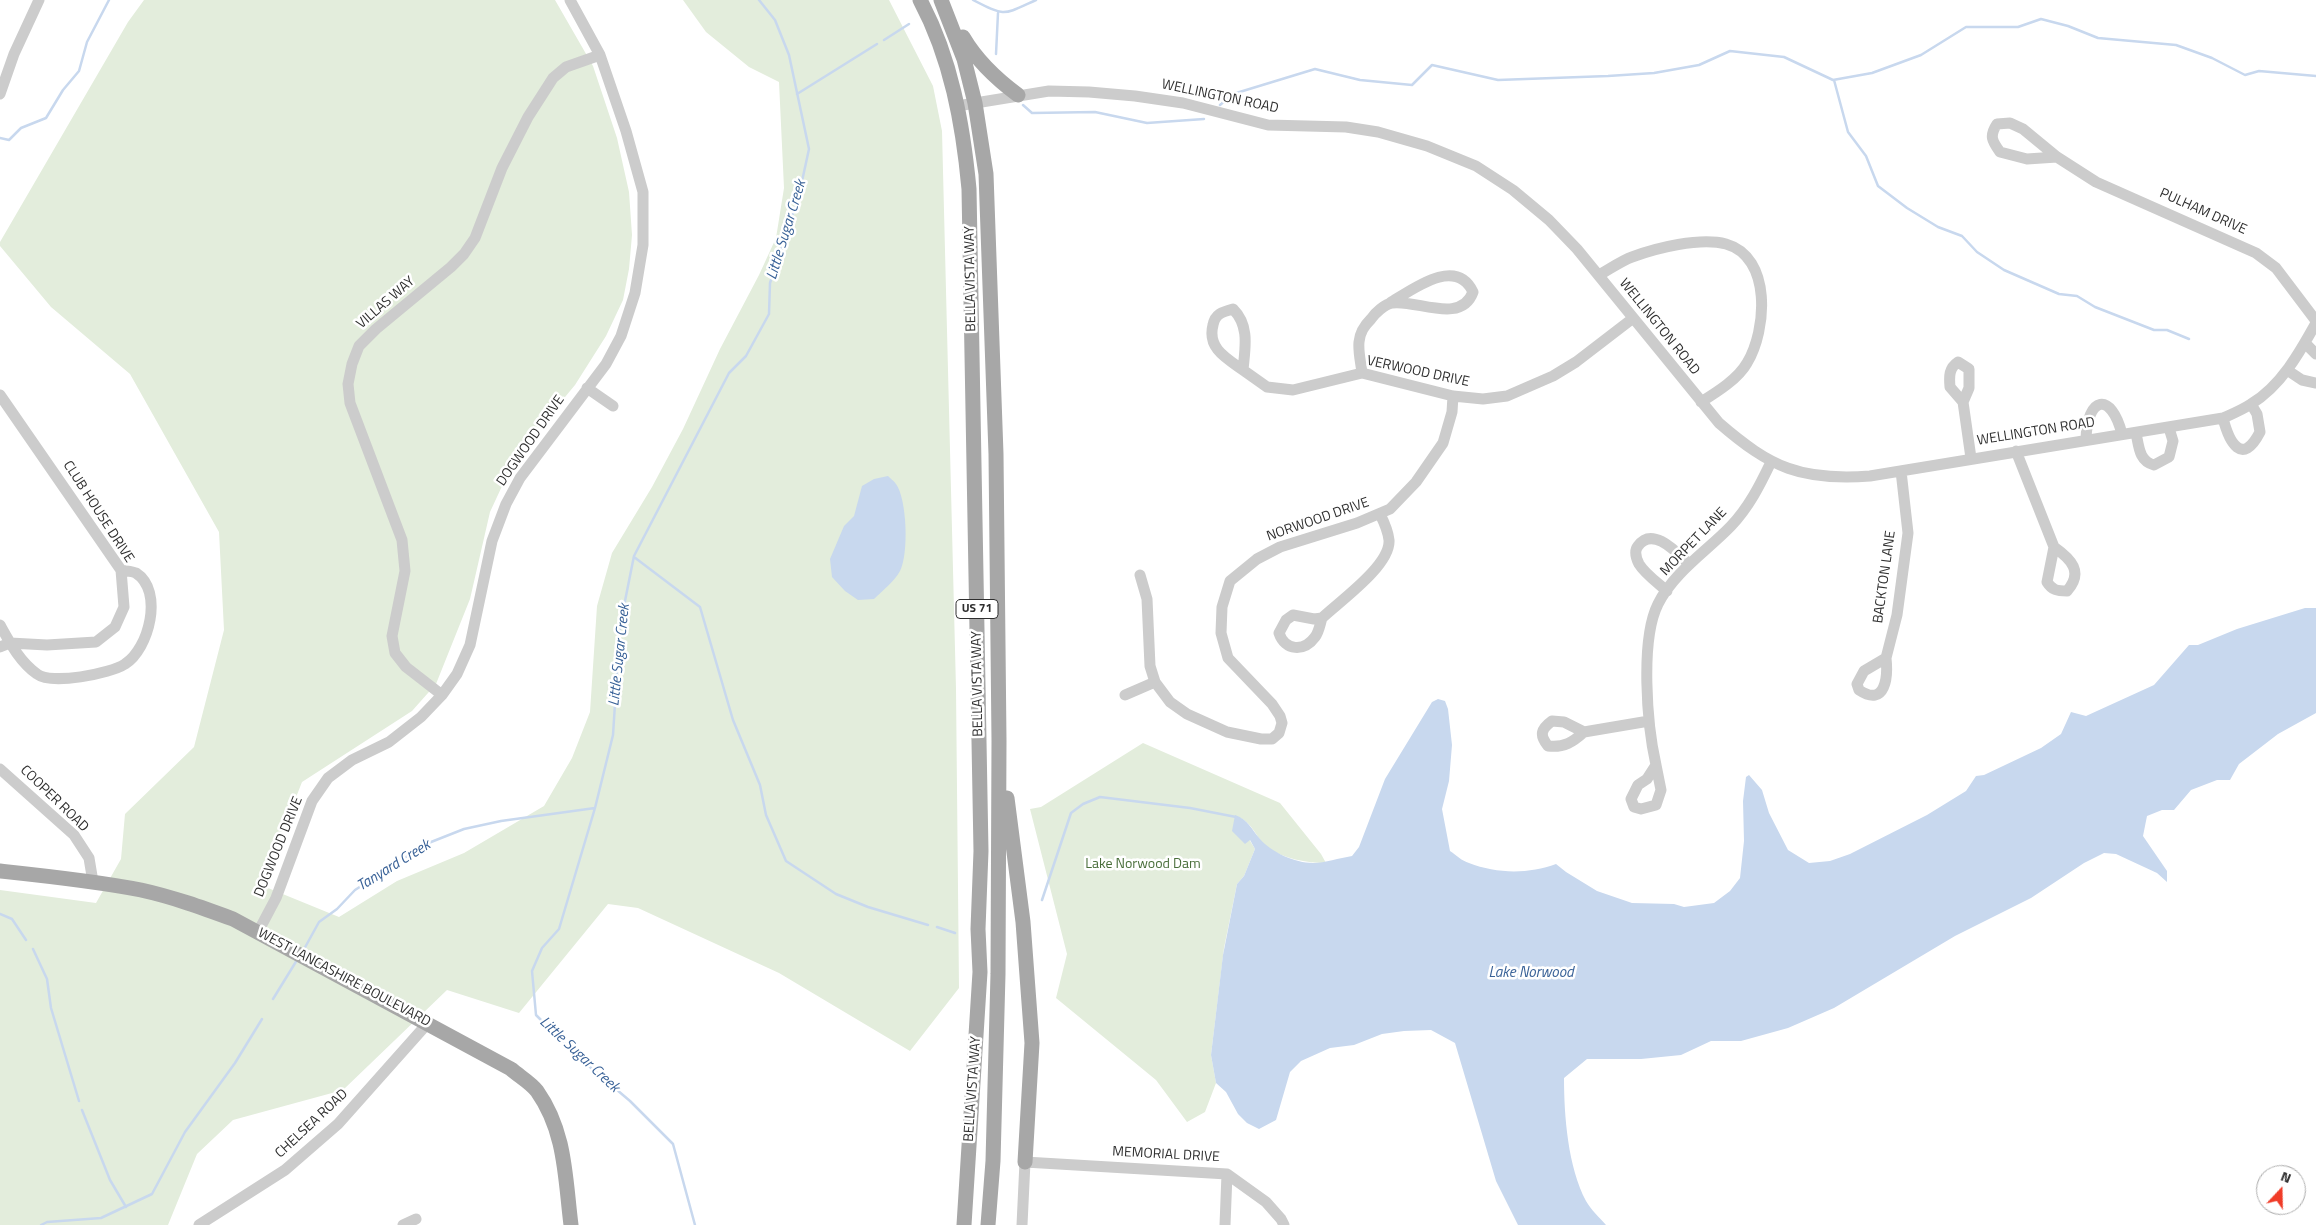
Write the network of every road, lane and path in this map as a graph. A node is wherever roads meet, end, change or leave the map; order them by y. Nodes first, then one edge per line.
1 (39, 0) edge
2 (570, 0) edge
3 (920, 0) edge
4 (943, 4) edge
5 (600, 55) junction
6 (0, 94) edge
7 (1018, 95) junction
8 (975, 103) junction
9 (957, 106) junction
10 (2057, 157) junction
11 (1599, 275) junction
12 (1390, 303) junction
13 (1632, 319) junction
14 (2316, 322) edge
15 (2305, 343) junction
16 (2316, 354) edge
17 (1243, 370) junction
18 (2287, 370) junction
19 (1362, 373) junction
20 (2316, 383) edge
21 (586, 388) junction
22 (0, 395) edge
23 (1453, 396) junction
24 (1701, 402) junction
25 (1963, 402) dead end
26 (2251, 404) junction
27 (613, 406) dead end
28 (2223, 418) junction
29 (2169, 428) junction
30 (2136, 433) junction
31 (2122, 434) junction
32 (2086, 440) junction
33 (2016, 451) junction
34 (1971, 458) junction
35 (1771, 462) junction
36 (1901, 471) junction
37 (1380, 514) junction
38 (2054, 547) dead end
39 (1689, 564) junction
40 (121, 570) junction
41 (1140, 575) dead end
42 (1667, 591) junction
43 (1322, 618) dead end
44 (0, 625) edge
45 (5, 645) edge
46 (1886, 658) dead end
47 (1154, 682) junction
48 (1125, 695) dead end
49 (442, 696) junction
50 (1649, 721) junction
51 (1584, 732) dead end
52 (999, 741) junction
53 (1656, 765) dead end
54 (0, 769) edge
55 (0, 871) edge
56 (93, 882) junction
57 (264, 935) junction
58 (427, 1024) junction
59 (1025, 1162) junction
60 (1227, 1174) junction
61 (416, 1218) dead end
62 (199, 1225) edge
63 (403, 1225) edge
64 (571, 1225) edge
65 (964, 1225) edge
66 (988, 1225) edge
67 (1022, 1225) edge
68 (1225, 1225) edge
69 (1284, 1225) edge

1 - 6 street
2 - 5 street, DOGWOOD DRIVE
3 - 9 main road, BELLA VISTA WAY / US 71
4 - 7 main road
4 - 8 main road, BELLA VISTA WAY / US 71
5 - 21 street, DOGWOOD DRIVE
5 - 49 street, VILLAS WAY
7 - 8 street, WELLINGTON ROAD
7 - 11 street, WELLINGTON ROAD
8 - 9 street, WELLINGTON ROAD
8 - 52 main road, BELLA VISTA WAY / US 71
9 - 65 main road, BELLA VISTA WAY / US 71
10 - 10 street, PULHAM DRIVE
10 - 14 street, PULHAM DRIVE
11 - 13 street, WELLINGTON ROAD
11 - 24 street
12 - 12 street
12 - 19 street
13 - 23 street, VERWOOD DRIVE
13 - 24 street, WELLINGTON ROAD
14 - 15 street, WELLINGTON ROAD
15 - 16 street
15 - 18 street, WELLINGTON ROAD
17 - 17 street, VERWOOD DRIVE
17 - 19 street, VERWOOD DRIVE
18 - 20 street
18 - 26 street, WELLINGTON ROAD
19 - 23 street, VERWOOD DRIVE
21 - 27 street
21 - 49 street, DOGWOOD DRIVE
22 - 40 street, CLUB HOUSE DRIVE
23 - 37 street, NORWOOD DRIVE
24 - 35 street, WELLINGTON ROAD
25 - 34 street
26 - 28 street, WELLINGTON ROAD
26 - 28 street
28 - 29 street, WELLINGTON ROAD
29 - 30 street, WELLINGTON ROAD
29 - 30 street
30 - 31 street, WELLINGTON ROAD
31 - 32 street, WELLINGTON ROAD
31 - 32 street
32 - 33 street, WELLINGTON ROAD
33 - 34 street, WELLINGTON ROAD
33 - 38 street
34 - 36 street, WELLINGTON ROAD
35 - 36 street, WELLINGTON ROAD
35 - 39 street, MORPET LANE
36 - 46 street, BACKTON LANE
37 - 43 street
37 - 47 street, NORWOOD DRIVE
39 - 42 street, MORPET LANE
39 - 42 street
40 - 45 street, CLUB HOUSE DRIVE
40 - 45 street
41 - 47 street, NORWOOD DRIVE
42 - 50 street, MORPET LANE
44 - 45 street
47 - 48 street
49 - 57 street, DOGWOOD DRIVE
50 - 51 street
50 - 53 street, MORPET LANE
52 - 59 main road
52 - 66 main road, BELLA VISTA WAY / US 71
54 - 56 street, COOPER ROAD
55 - 56 main road, WEST LANCASHIRE BOULEVARD
56 - 57 main road, WEST LANCASHIRE BOULEVARD
57 - 58 main road, WEST LANCASHIRE BOULEVARD
58 - 62 street, CHELSEA ROAD
58 - 64 main road, WEST LANCASHIRE BOULEVARD
59 - 60 street, MEMORIAL DRIVE
59 - 67 street
60 - 68 street
60 - 69 street, MEMORIAL DRIVE
61 - 63 street

